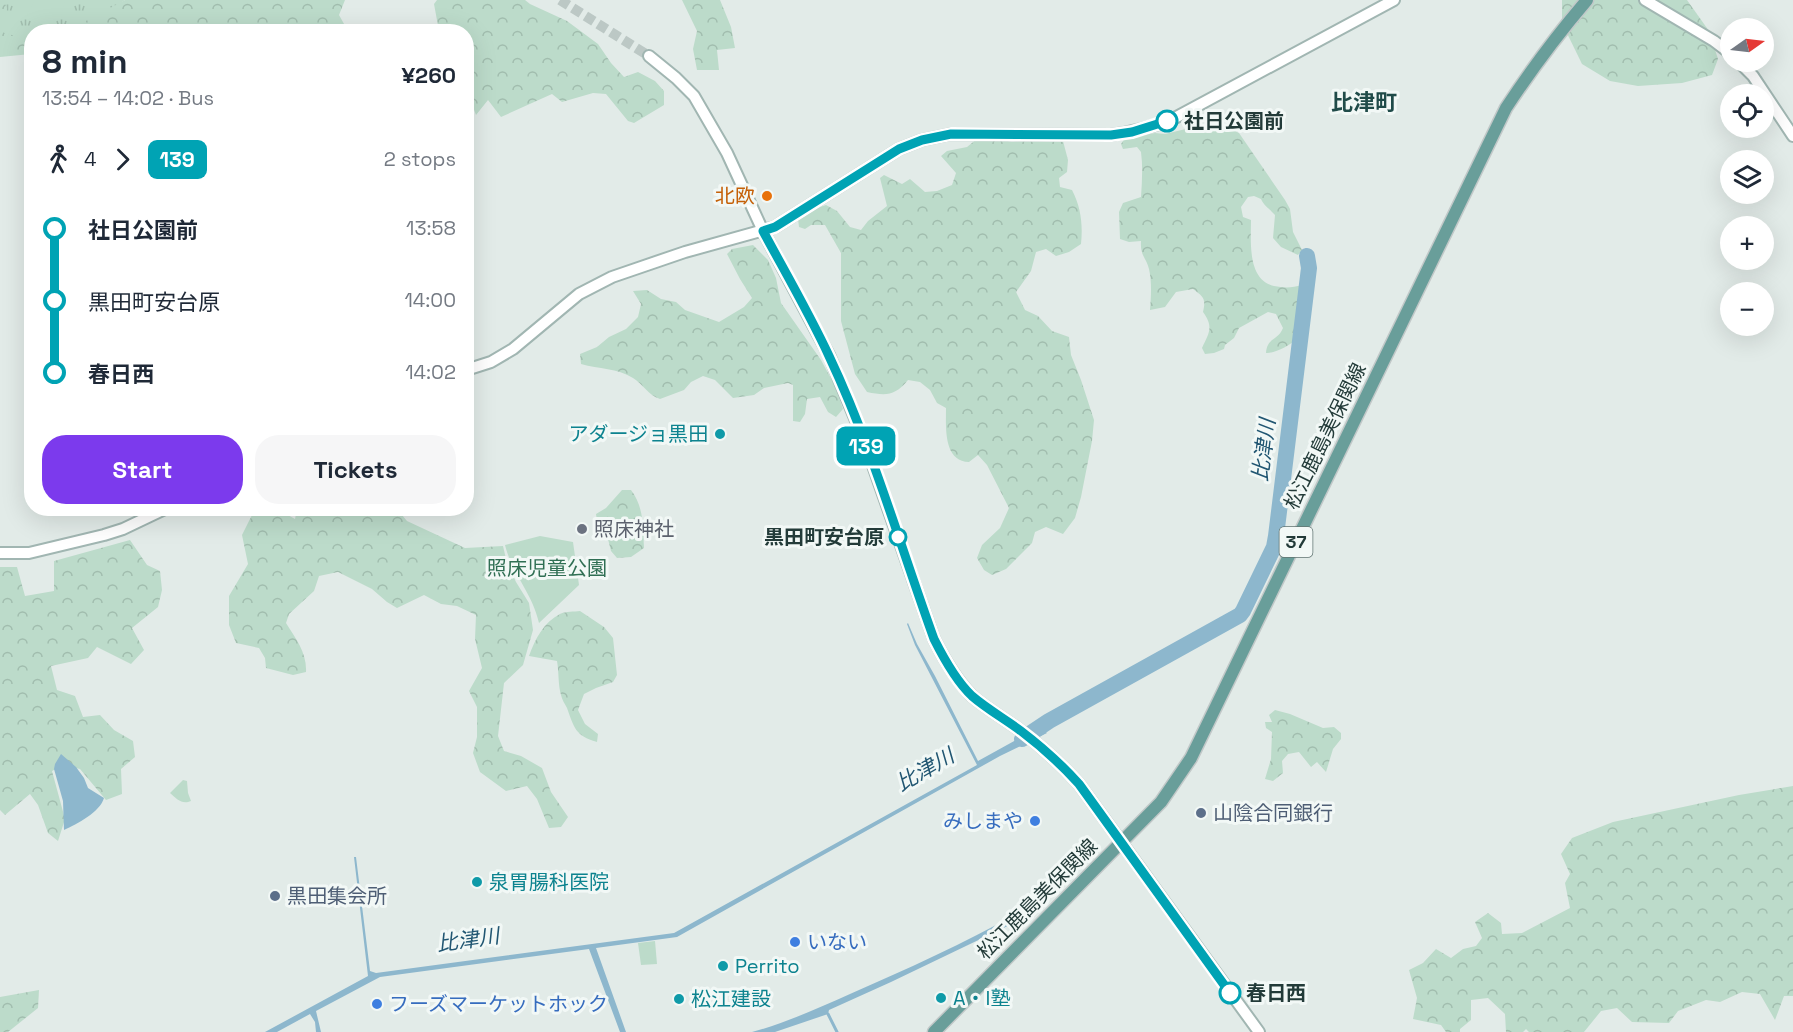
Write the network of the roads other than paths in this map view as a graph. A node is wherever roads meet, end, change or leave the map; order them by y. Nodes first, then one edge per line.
1 (1394, 0) edge
2 (1587, 0) edge
3 (1645, 0) edge
4 (1720, 46) edge
5 (649, 56) tunnel mouth
6 (1751, 72) edge
7 (1793, 136) edge
8 (763, 231) junction
9 (474, 367) edge
10 (150, 516) edge
11 (0, 554) edge
12 (1121, 842) junction
13 (934, 1032) edge
14 (1258, 1032) edge

1 - 8 street
2 - 12 main road, 松江鹿島美保関線 / 37
3 - 4 street
5 - 8 street
6 - 7 street
8 - 9 street
8 - 12 street
10 - 11 street
12 - 13 main road, 松江鹿島美保関線 / 37
12 - 14 street

